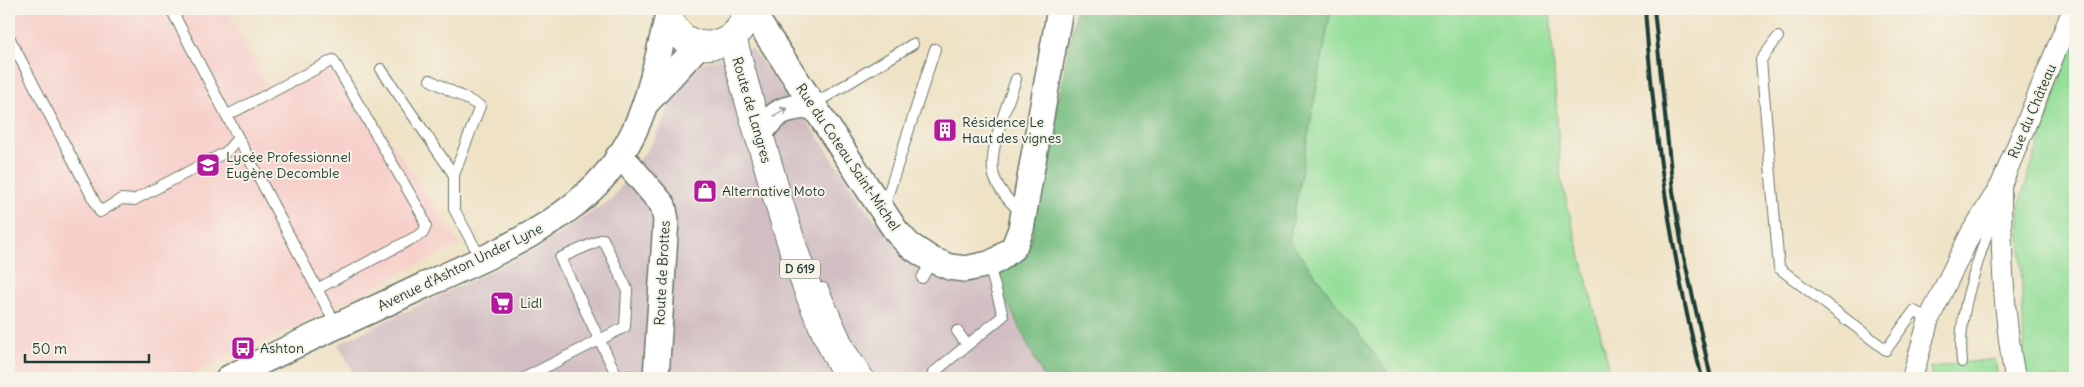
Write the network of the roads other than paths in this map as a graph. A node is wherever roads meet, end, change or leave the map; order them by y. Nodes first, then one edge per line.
1 (171, 9) edge
2 (1060, 9) edge
3 (2073, 9) edge
4 (668, 12) edge
5 (729, 29) edge
6 (9, 37) edge
7 (1778, 37) dead end
8 (914, 44) dead end
9 (935, 49) dead end
10 (381, 69) dead end
11 (1016, 79) dead end
12 (430, 80) dead end
13 (646, 103) junction
14 (813, 105) junction
15 (226, 116) junction
16 (759, 135) junction
17 (238, 138) junction
18 (618, 157) junction
19 (454, 175) junction
20 (2001, 185) junction
21 (882, 210) junction
22 (1023, 215) junction
23 (481, 259) junction
24 (989, 264) junction
25 (317, 288) junction
26 (823, 288) dead end
27 (1929, 319) junction
28 (337, 326) junction
29 (957, 331) dead end
30 (601, 340) junction
31 (967, 345) junction
32 (1962, 362) dead end
33 (934, 373) dead end
34 (615, 377) edge
35 (228, 378) edge
36 (524, 378) edge
37 (656, 378) edge
38 (830, 378) edge
39 (849, 378) edge
40 (870, 378) edge
41 (1912, 378) edge
42 (2015, 378) edge

1 - 15 lane
2 - 22 street, Rue du Coteau Saint-Michel
3 - 20 street, Rue du Château
4 - 5 main road
4 - 13 street, Avenue d'Ashton Under Lyne
5 - 13 street, Avenue d'Ashton Under Lyne
5 - 14 street, Rue du Coteau Saint-Michel
5 - 16 main road, Route de Langres / D 619
5 - 38 main road, Route de Langres / D 619
6 - 17 lane
7 - 27 lane
8 - 14 lane
9 - 21 lane
10 - 19 lane
11 - 22 lane
12 - 19 lane
13 - 18 street, Avenue d'Ashton Under Lyne
16 -> 14 street
14 - 21 street, Rue du Coteau Saint-Michel
15 - 17 lane
15 - 25 lane
16 - 39 main road, Route de Langres / D 619
17 - 25 lane
18 - 23 street, Avenue d'Ashton Under Lyne
18 - 37 street, Route de Brottes
19 - 23 lane
20 - 27 street
20 - 32 lane
20 - 42 street
21 - 24 street, Rue du Coteau Saint-Michel
22 - 24 street, Rue du Coteau Saint-Michel
23 - 28 street, Avenue d'Ashton Under Lyne
24 - 31 lane
25 - 28 lane
26 - 40 lane
27 - 41 street
28 - 35 street, Avenue d'Ashton Under Lyne
29 - 31 lane
30 - 30 lane
30 - 34 lane
30 - 36 lane
31 - 33 lane
34 - 37 lane

